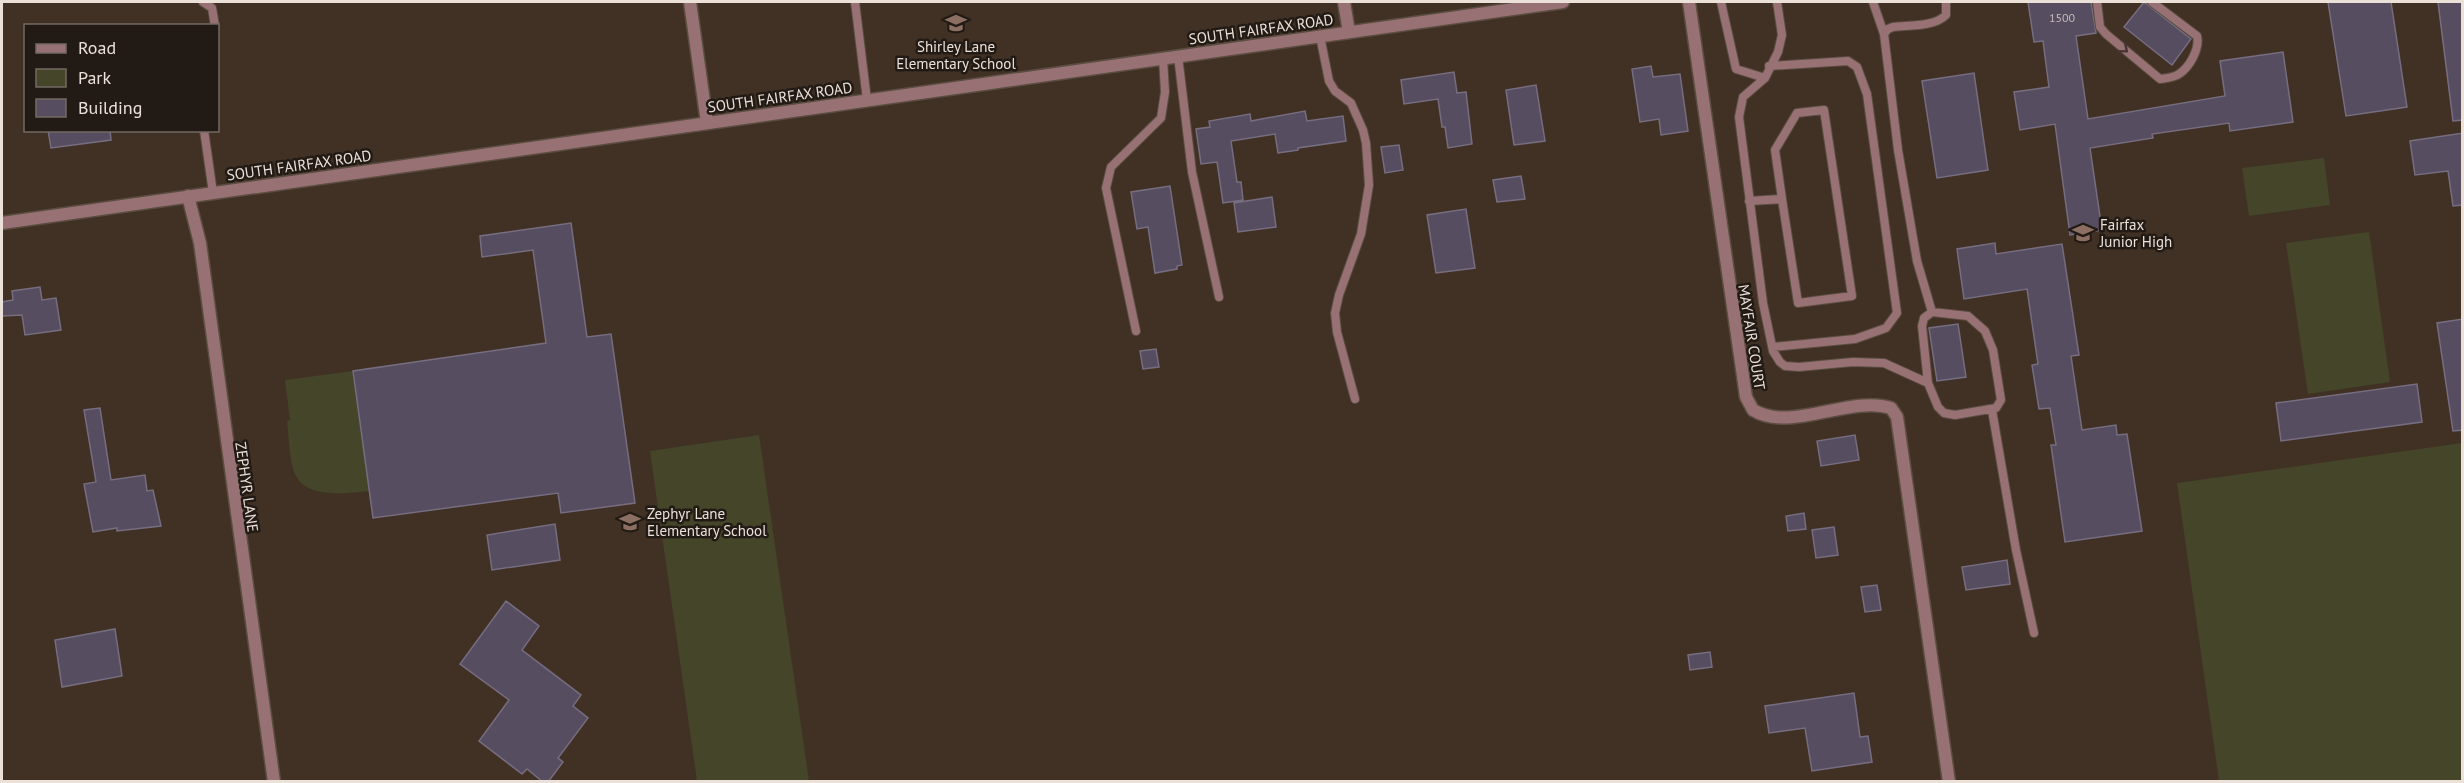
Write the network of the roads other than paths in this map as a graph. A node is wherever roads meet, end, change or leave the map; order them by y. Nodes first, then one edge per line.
1 (203, 2) edge
2 (690, 2) edge
3 (855, 2) edge
4 (1344, 2) edge
5 (1563, 2) edge
6 (1689, 2) edge
7 (1721, 2) edge
8 (1777, 2) edge
9 (1873, 2) edge
10 (1946, 2) edge
11 (2097, 2) edge
12 (2152, 2) edge
13 (215, 24) edge
14 (1348, 32) junction
15 (1884, 34) junction
16 (1320, 36) junction
17 (1178, 56) junction
18 (1163, 58) junction
19 (1769, 66) junction
20 (1764, 78) junction
21 (867, 100) junction
22 (707, 123) junction
23 (204, 132) edge
24 (213, 193) junction
25 (188, 196) junction
26 (1782, 199) junction
27 (1749, 201) junction
28 (2, 223) edge
29 (1219, 297) dead end
30 (1932, 312) junction
31 (1136, 331) dead end
32 (1773, 347) junction
33 (1928, 383) junction
34 (1355, 399) dead end
35 (1992, 410) junction
36 (2034, 633) dead end
37 (274, 782) edge
38 (1949, 782) edge

1 - 13 lane
2 - 22 street
3 - 21 lane
4 - 14 street
5 - 14 street, SOUTH FAIRFAX ROAD
6 - 38 street, MAYFAIR COURT
7 - 20 lane
8 - 19 lane
9 - 15 lane
10 - 15 lane
11 -> 12 lane
14 - 16 street, SOUTH FAIRFAX ROAD
15 - 30 lane
16 - 17 street, SOUTH FAIRFAX ROAD
16 - 34 lane
17 - 18 street, SOUTH FAIRFAX ROAD
17 - 29 lane
18 - 21 street, SOUTH FAIRFAX ROAD
18 - 31 lane
19 - 20 lane
19 - 32 lane
20 - 27 lane
21 - 22 street, SOUTH FAIRFAX ROAD
22 - 24 street, SOUTH FAIRFAX ROAD
23 - 24 lane
24 - 25 street, SOUTH FAIRFAX ROAD
25 - 28 street, SOUTH FAIRFAX ROAD
25 - 37 street, ZEPHYR LANE
26 - 26 lane
26 - 27 lane
27 - 32 lane
30 - 33 lane
30 - 35 lane
32 - 33 lane
33 - 35 lane
35 - 36 lane

